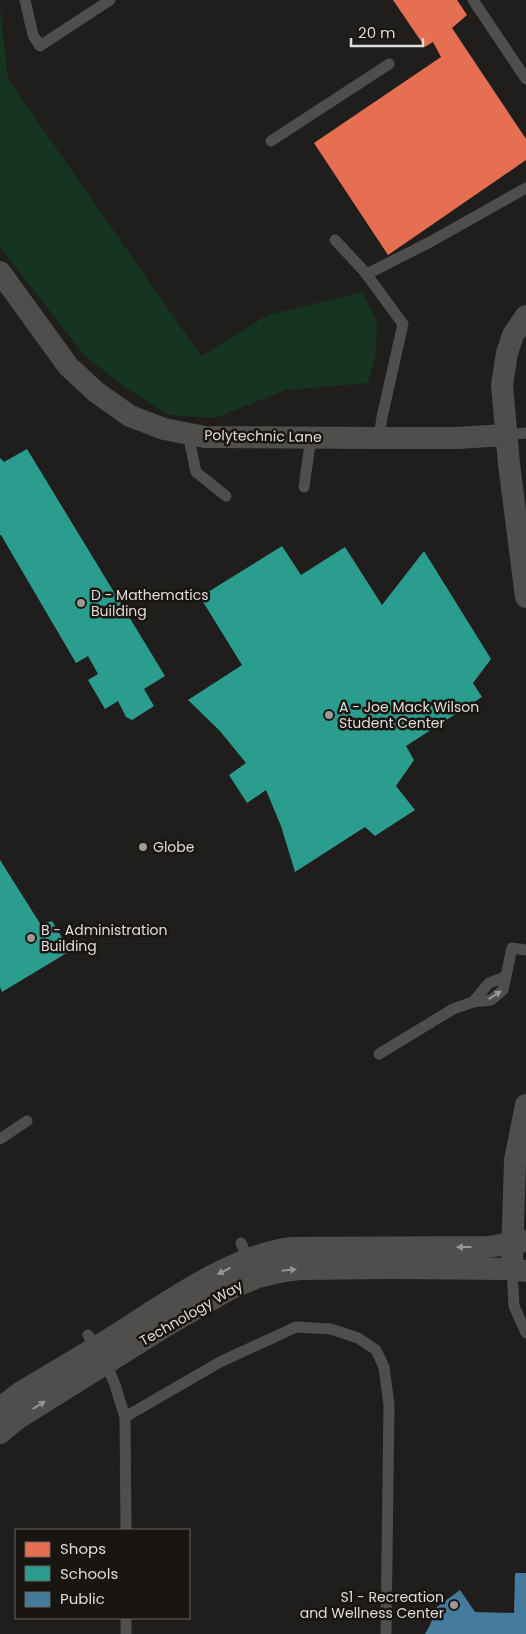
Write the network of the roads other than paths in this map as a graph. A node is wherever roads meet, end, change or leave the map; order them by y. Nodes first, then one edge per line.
1 (25, 0) edge
2 (110, 0) edge
3 (473, 0) edge
4 (389, 64) dead end
5 (526, 79) edge
6 (271, 141) dead end
7 (526, 188) edge
8 (335, 240) dead end
9 (0, 272) edge
10 (366, 274) junction
11 (526, 316) edge
12 (188, 434) junction
13 (516, 434) edge
14 (312, 437) junction
15 (379, 438) junction
16 (304, 487) dead end
17 (226, 496) dead end
18 (526, 597) edge
19 (526, 950) edge
20 (378, 1054) dead end
21 (526, 1105) edge
22 (27, 1121) dead end
23 (0, 1140) edge
24 (519, 1242) edge
25 (249, 1260) junction
26 (519, 1270) edge
27 (526, 1333) edge
28 (96, 1348) junction
29 (0, 1408) edge
30 (125, 1417) junction
31 (0, 1433) edge
32 (126, 1529) edge
33 (126, 1619) edge
34 (126, 1634) edge
35 (386, 1634) edge

1 - 2 lane
3 - 5 lane
4 - 6 lane
7 - 10 lane
8 - 10 lane
9 - 12 street, Polytechnic Lane
10 - 15 lane
11 - 13 street
12 - 14 street, Polytechnic Lane
12 - 17 lane
13 - 15 street, Polytechnic Lane
13 - 18 street
14 - 15 street, Polytechnic Lane
14 - 16 lane
19 - 20 lane
21 - 24 street
22 - 23 lane
24 -> 25 street, Technology Way
24 - 26 street
25 -> 26 street, Technology Way
25 - 28 street, Technology Way
26 - 27 lane
28 - 29 street, Technology Way
28 - 30 lane
31 -> 28 street, Technology Way
30 - 32 lane
30 - 35 lane
33 - 34 lane

